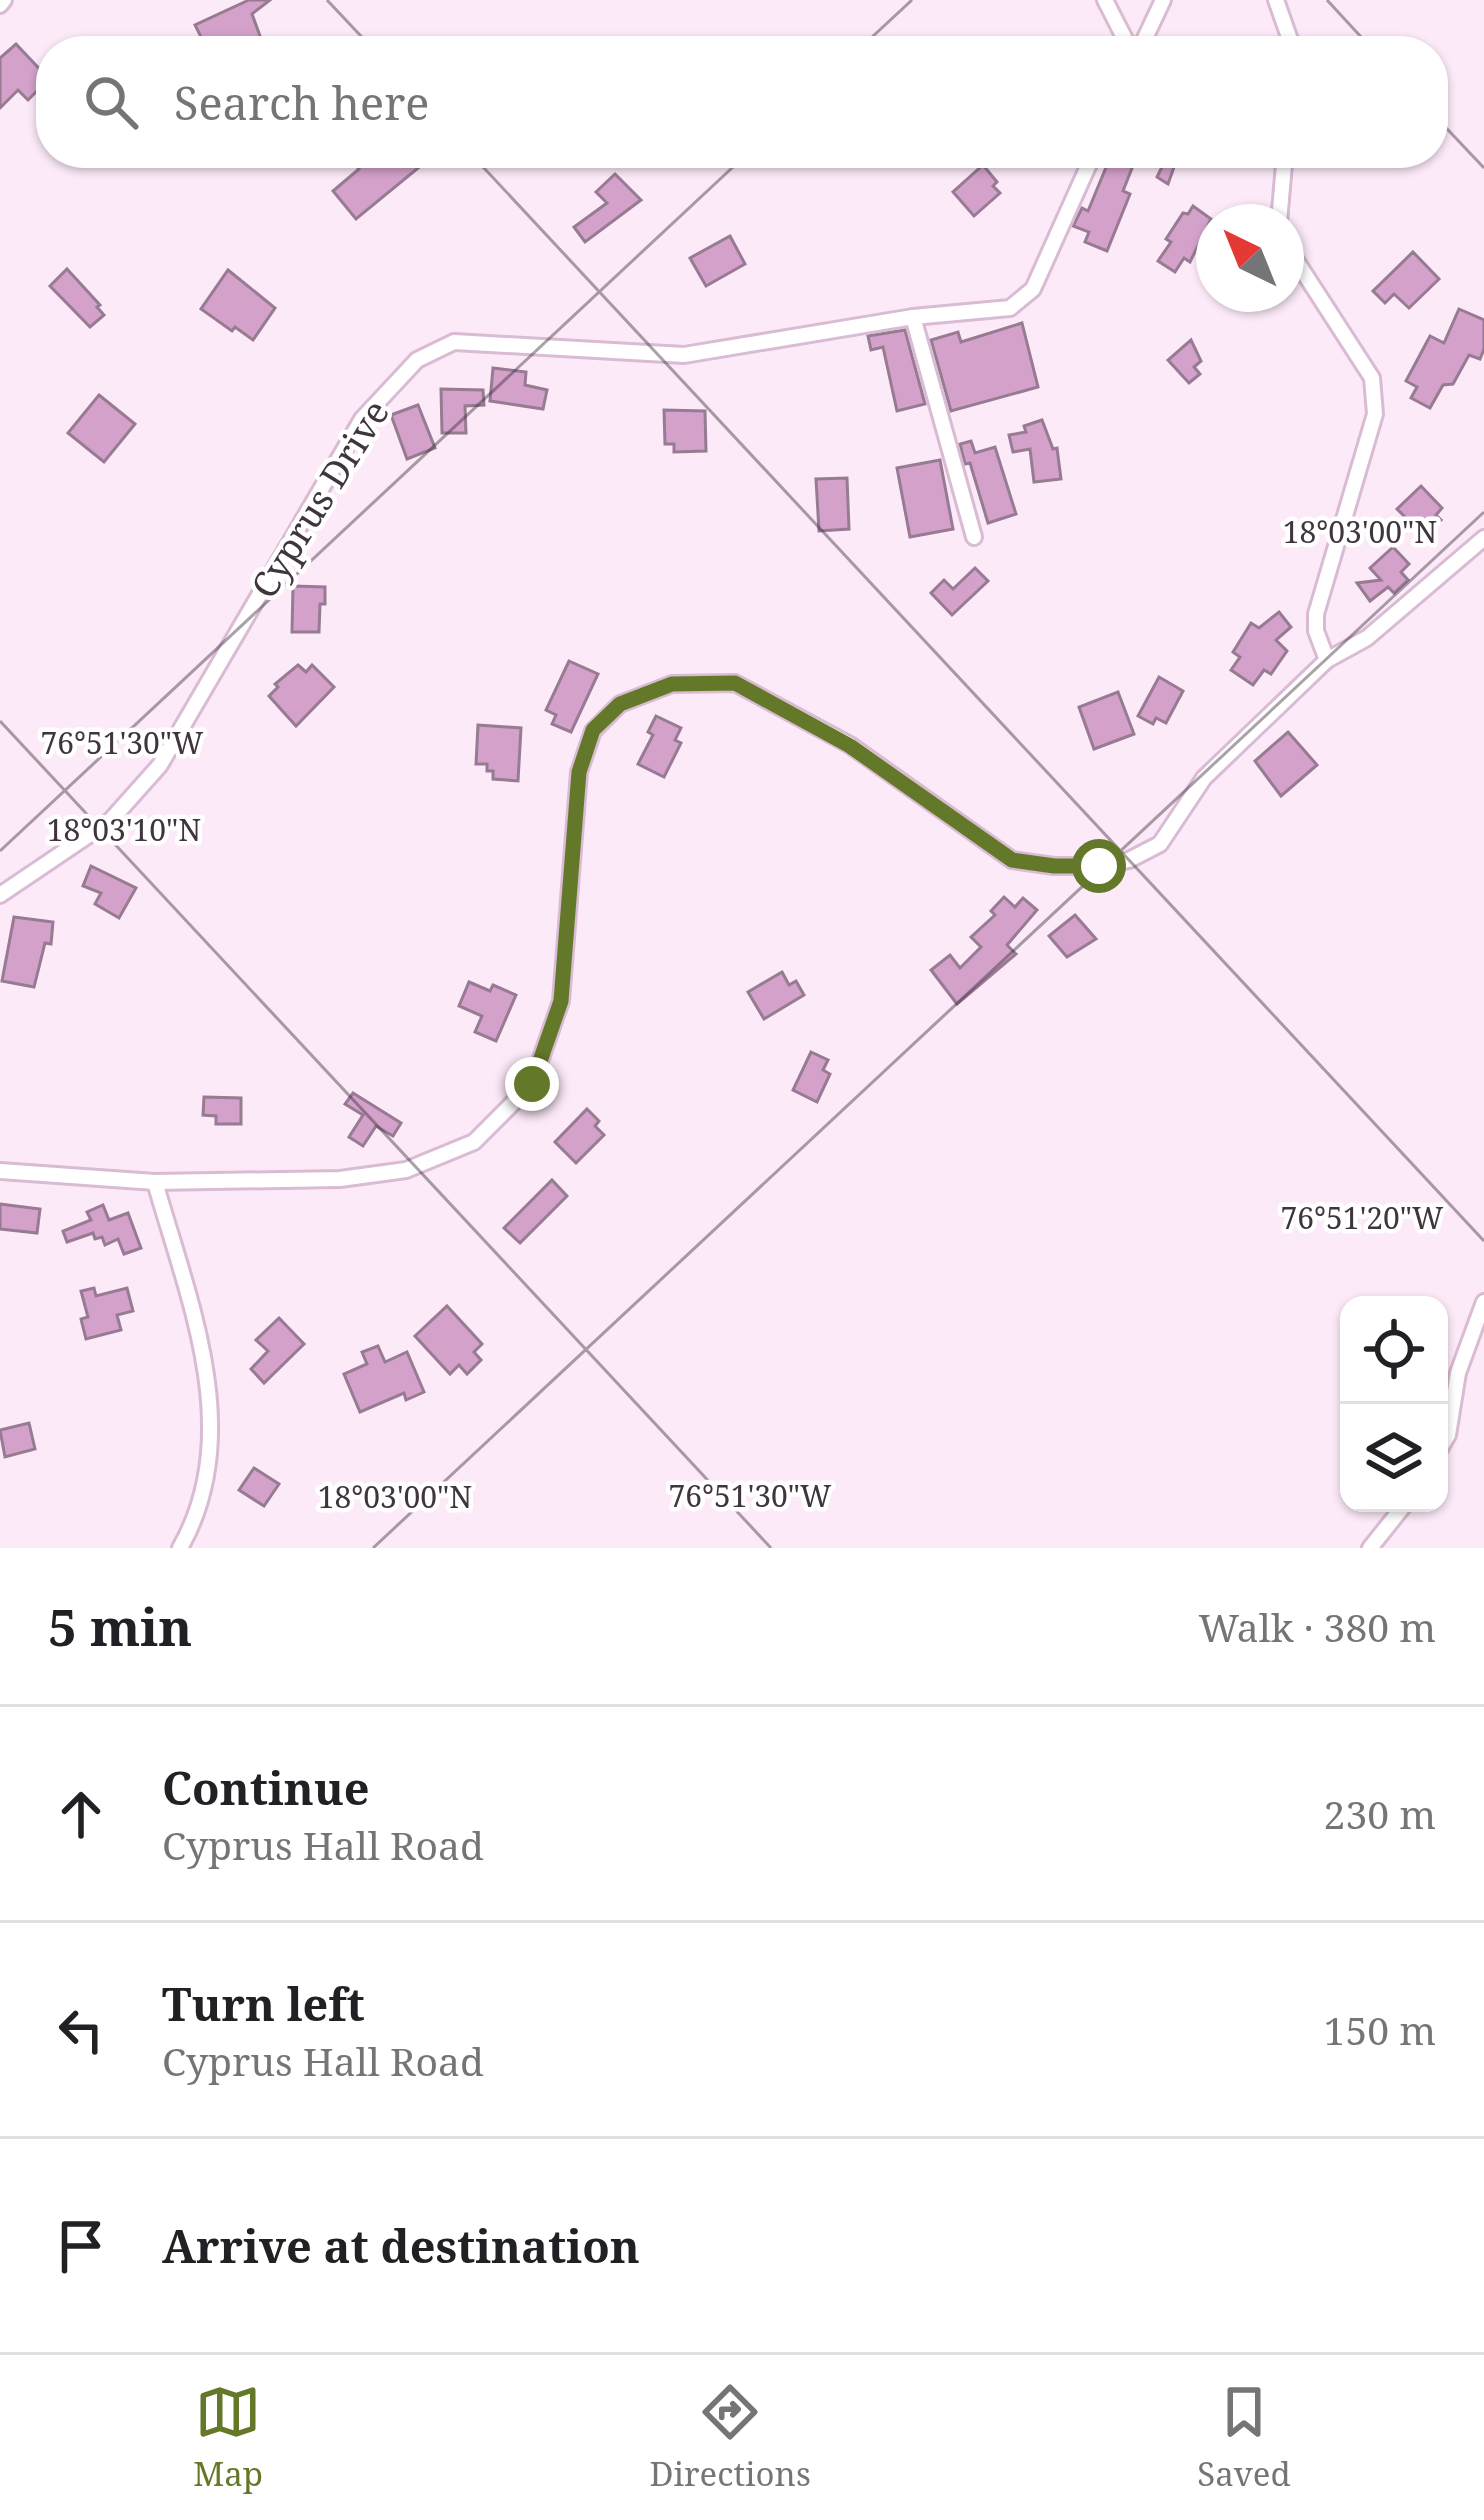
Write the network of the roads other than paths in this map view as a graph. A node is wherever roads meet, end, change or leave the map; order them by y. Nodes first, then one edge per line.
1 (1106, 0) edge
2 (1163, 0) edge
3 (1276, 0) edge
4 (1126, 36) edge
5 (1143, 36) edge
6 (1289, 36) edge
7 (1087, 168) edge
8 (1284, 168) edge
9 (1281, 204) edge
10 (1304, 278) edge
11 (913, 317) junction
12 (974, 537) dead end
13 (1484, 538) edge
14 (1327, 660) junction
15 (0, 895) edge
16 (0, 1172) edge
17 (155, 1182) junction
18 (1484, 1302) edge
19 (1448, 1435) edge
20 (1399, 1512) edge
21 (180, 1548) edge
22 (1370, 1548) edge

1 - 4 street
2 - 5 street
3 - 6 street
7 - 11 street, Cyprus Drive
8 - 9 street
10 - 14 street
11 - 12 street
11 - 15 street, Cyprus Drive
13 - 14 street
14 - 17 street
16 - 17 street
17 - 21 street
18 - 19 street
20 - 22 street

